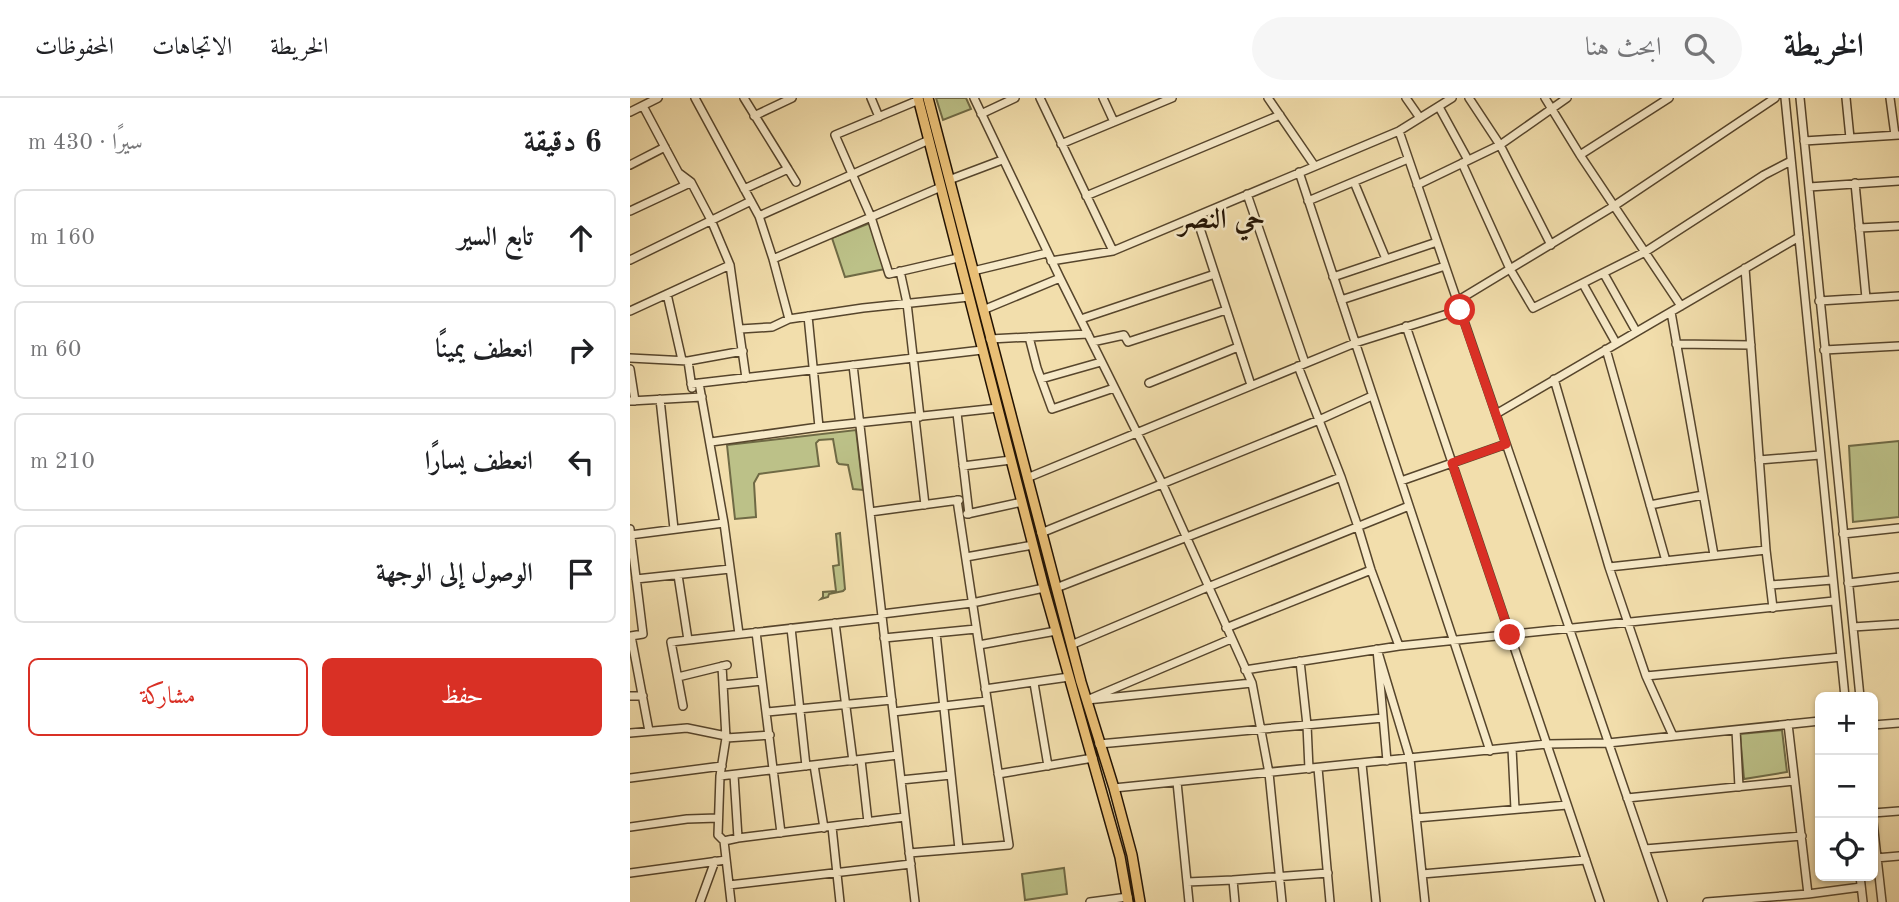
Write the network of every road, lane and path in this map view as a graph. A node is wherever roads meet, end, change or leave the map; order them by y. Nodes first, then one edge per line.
1 (658, 98) edge
2 (695, 98) edge
3 (744, 98) edge
4 (792, 98) edge
5 (872, 98) edge
6 (974, 98) edge
7 (1015, 98) edge
8 (1040, 98) edge
9 (1103, 98) edge
10 (1172, 98) edge
11 (1268, 98) edge
12 (1406, 98) edge
13 (1452, 98) edge
14 (1469, 98) edge
15 (1545, 98) edge
16 (1567, 98) edge
17 (1669, 98) edge
18 (1774, 98) edge
19 (1785, 98) edge
20 (1800, 98) edge
21 (1846, 98) edge
22 (1890, 98) edge
23 (921, 99) edge
24 (1762, 101) edge
25 (643, 106) junction
26 (1439, 107) junction
27 (1553, 108) junction
28 (630, 112) edge
29 (981, 114) junction
30 (1280, 115) junction
31 (754, 116) junction
32 (879, 117) junction
33 (1420, 118) junction
34 (1114, 122) junction
35 (1399, 131) junction
36 (1897, 135) edge
37 (1850, 138) junction
38 (929, 139) junction
39 (1804, 141) junction
40 (1061, 144) junction
41 (1500, 145) junction
42 (665, 147) junction
43 (1580, 155) junction
44 (1408, 159) junction
45 (1002, 160) junction
46 (1791, 161) junction
47 (1465, 162) junction
48 (630, 165) edge
49 (1314, 165) junction
50 (788, 169) junction
51 (1298, 172) junction
52 (853, 175) junction
53 (949, 180) junction
54 (1899, 181) edge
55 (796, 182) dead end
56 (1354, 182) junction
57 (1855, 183) junction
58 (688, 184) junction
59 (1418, 186) junction
60 (941, 187) junction
61 (1809, 187) junction
62 (744, 189) junction
63 (1247, 194) junction
64 (1086, 195) junction
65 (751, 201) junction
66 (1308, 201) junction
67 (1614, 206) junction
68 (630, 211) edge
69 (759, 216) junction
70 (1196, 216) junction
71 (871, 217) junction
72 (711, 220) junction
73 (1899, 226) edge
74 (1859, 228) junction
75 (1799, 237) junction
76 (1437, 242) junction
77 (1551, 245) junction
78 (1113, 251) junction
79 (1645, 252) junction
80 (1049, 257) junction
81 (958, 258) junction
82 (773, 259) junction
83 (1386, 259) junction
84 (630, 260) edge
85 (730, 264) junction
86 (1815, 264) junction
87 (1802, 265) junction
88 (1445, 266) junction
89 (1745, 268) junction
90 (1510, 269) junction
91 (900, 271) junction
92 (973, 271) junction
93 (1215, 274) junction
94 (1604, 274) junction
95 (1333, 277) junction
96 (1059, 278) junction
97 (1583, 284) junction
98 (667, 294) junction
99 (1899, 296) edge
100 (969, 297) junction
101 (1866, 298) junction
102 (1341, 300) junction
103 (1819, 301) junction
104 (907, 303) junction
105 (1459, 305) junction
106 (1681, 306) junction
107 (983, 310) junction
108 (1226, 310) junction
109 (630, 311) edge
110 (1671, 312) junction
111 (808, 316) junction
112 (789, 319) junction
113 (1081, 319) junction
114 (1406, 326) junction
115 (740, 329) junction
116 (1636, 331) junction
117 (1029, 337) junction
118 (1090, 338) junction
119 (990, 339) junction
120 (1355, 343) junction
121 (1616, 343) junction
122 (1676, 344) junction
123 (1751, 345) junction
124 (1899, 346) edge
125 (1238, 347) junction
126 (1606, 349) junction
127 (982, 350) junction
128 (1824, 350) junction
129 (743, 351) junction
130 (630, 358) edge
131 (912, 359) junction
132 (685, 361) junction
133 (1101, 362) junction
134 (1301, 364) junction
135 (853, 365) junction
136 (630, 369) edge
137 (813, 370) junction
138 (746, 378) junction
139 (1041, 379) junction
140 (1554, 379) junction
141 (1149, 383) dead end
142 (695, 384) junction
143 (1251, 385) junction
144 (1114, 388) junction
145 (1373, 396) junction
146 (693, 397) junction
147 (702, 397) junction
148 (660, 399) junction
149 (633, 401) edge
150 (998, 408) junction
151 (957, 413) junction
152 (1496, 414) junction
153 (917, 417) junction
154 (1319, 420) junction
155 (859, 423) junction
156 (819, 426) junction
157 (1136, 432) junction
158 (711, 442) junction
159 (1506, 444) junction
160 (1820, 455) junction
161 (1011, 460) junction
162 (1759, 460) junction
163 (1452, 463) junction
164 (963, 466) junction
165 (1341, 477) junction
166 (1027, 478) junction
167 (1401, 481) junction
168 (1162, 483) junction
169 (1703, 495) junction
170 (967, 499) junction
171 (957, 500) junction
172 (1033, 500) junction
173 (1022, 502) junction
174 (925, 505) junction
175 (1650, 505) junction
176 (1409, 506) junction
177 (870, 512) junction
178 (969, 514) junction
179 (960, 515) junction
180 (724, 523) junction
181 (1358, 527) junction
182 (1899, 528) edge
183 (630, 529) edge
184 (674, 529) junction
185 (1041, 533) junction
186 (1843, 534) junction
187 (630, 535) edge
188 (1186, 537) junction
189 (1033, 545) junction
190 (1766, 550) junction
191 (1714, 555) junction
192 (966, 557) junction
193 (1846, 560) junction
194 (1666, 561) junction
195 (1830, 562) junction
196 (1609, 567) junction
197 (730, 569) junction
198 (1371, 570) junction
199 (678, 575) junction
200 (1899, 577) edge
201 (636, 579) junction
202 (1832, 580) junction
203 (1848, 583) junction
204 (1771, 585) junction
205 (1208, 587) junction
206 (1044, 588) junction
207 (1056, 588) junction
208 (634, 600) edge
209 (1835, 601) junction
210 (972, 603) junction
211 (1773, 608) junction
212 (882, 616) junction
213 (835, 623) junction
214 (1628, 623) junction
215 (1899, 624) edge
216 (1853, 627) junction
217 (791, 628) junction
218 (1226, 628) junction
219 (1569, 628) junction
220 (976, 629) junction
221 (1056, 631) junction
222 (756, 632) junction
223 (936, 633) junction
224 (739, 634) junction
225 (1510, 635) junction
226 (884, 638) junction
227 (1231, 639) junction
228 (688, 640) junction
229 (1453, 640) junction
230 (979, 645) junction
231 (1071, 645) junction
232 (1399, 646) junction
233 (1377, 649) junction
234 (632, 653) edge
235 (1841, 657) junction
236 (1300, 661) junction
237 (1245, 670) junction
238 (678, 677) junction
239 (1069, 677) junction
240 (1646, 677) junction
241 (762, 681) junction
242 (1034, 682) junction
243 (1252, 683) junction
244 (723, 685) junction
245 (985, 689) junction
246 (1844, 692) edge
247 (1860, 692) edge
248 (630, 696) edge
249 (643, 696) junction
250 (892, 700) junction
251 (1087, 700) junction
252 (987, 701) junction
253 (845, 705) junction
254 (944, 705) junction
255 (683, 706) dead end
256 (799, 709) junction
257 (767, 712) junction
258 (893, 712) junction
259 (1383, 718) junction
260 (1815, 721) edge
261 (1899, 723) edge
262 (1788, 724) junction
263 (1307, 725) junction
264 (1878, 725) edge
265 (1261, 729) junction
266 (1736, 730) junction
267 (649, 731) junction
268 (630, 733) edge
269 (770, 736) junction
270 (1673, 736) junction
271 (726, 737) junction
272 (1608, 743) junction
273 (1100, 744) junction
274 (1547, 744) junction
275 (1512, 748) junction
276 (1490, 751) junction
277 (898, 755) junction
278 (1093, 758) junction
279 (1410, 759) junction
280 (857, 760) junction
281 (1387, 761) junction
282 (1362, 764) junction
283 (722, 766) junction
284 (810, 766) junction
285 (1048, 766) junction
286 (1318, 768) junction
287 (1309, 769) junction
288 (774, 770) junction
289 (1269, 773) junction
290 (998, 774) junction
291 (734, 775) junction
292 (951, 775) junction
293 (720, 776) junction
294 (630, 778) edge
295 (901, 780) junction
296 (1794, 781) junction
297 (1177, 782) junction
298 (1739, 786) junction
299 (1114, 788) junction
300 (1627, 798) junction
301 (1567, 805) junction
302 (1515, 809) junction
303 (1899, 811) edge
304 (1878, 813) edge
305 (905, 817) junction
306 (718, 818) junction
307 (1416, 818) junction
308 (868, 822) junction
309 (630, 827) edge
310 (828, 827) junction
311 (781, 833) junction
312 (1801, 836) junction
313 (738, 838) junction
314 (724, 841) junction
315 (959, 849) junction
316 (1645, 849) junction
317 (909, 853) junction
318 (1899, 856) edge
319 (1878, 858) edge
320 (726, 860) junction
321 (1586, 860) junction
322 (715, 861) junction
323 (911, 864) junction
324 (1878, 867) edge
325 (837, 872) junction
326 (630, 873) edge
327 (1328, 873) junction
328 (1422, 874) junction
329 (1279, 875) junction
330 (1233, 880) junction
331 (1860, 881) edge
332 (1187, 882) junction
333 (729, 886) junction
334 (1861, 887) junction
335 (1808, 894) junction
336 (1128, 899) edge
337 (700, 902) edge
338 (732, 902) edge
339 (840, 902) edge
340 (915, 902) edge
341 (1092, 902) edge
342 (1140, 902) edge
343 (1189, 902) edge
344 (1235, 902) edge
345 (1282, 902) edge
346 (1330, 902) edge
347 (1376, 902) edge
348 (1426, 902) edge
349 (1600, 902) edge
350 (1663, 902) edge
351 (1707, 902) edge
352 (1863, 902) edge
353 (1882, 902) edge

1 - 25 street
2 - 62 street
3 - 31 street
4 - 31 street
5 - 32 street
6 - 29 street
7 - 29 street
8 - 40 street
9 - 34 street
10 - 34 street
11 - 30 street
12 - 33 street
13 - 26 street
14 - 41 street
15 - 27 street
16 - 27 street
17 - 43 street
18 - 24 street
19 - 46 street
20 - 39 street
21 - 37 street
22 - 36 street
23 - 32 street
23 - 38 main road
23 - 53 main road
24 - 67 street
25 - 28 street
25 - 42 street
26 - 33 street
26 - 47 street
27 - 41 street
27 - 43 street
29 - 45 street
30 - 49 street
30 - 64 street
31 - 50 street
32 - 52 street
33 - 35 street
34 - 40 street
35 - 44 street
35 - 49 street
36 - 37 street
37 - 39 street
38 - 52 street
38 - 60 main road
39 - 61 street
40 - 64 street
41 - 47 street
41 - 77 street
42 - 48 street
42 - 58 street
43 - 67 street
44 - 56 street
44 - 59 street
45 - 53 street
45 - 80 street
46 - 75 street
46 - 79 street
47 - 59 street
47 - 90 street
49 - 51 street
50 - 55 street
50 - 62 street
51 - 63 street
51 - 66 street
52 - 69 street
52 - 71 street
53 - 92 main road
54 - 57 street
56 - 66 street
56 - 83 street
57 - 61 street
57 - 74 street
58 - 68 street
58 - 72 street
59 - 76 street
60 - 71 street
60 - 81 main road
61 - 86 street
62 - 65 street
63 - 70 street
63 - 134 street
64 - 78 street
65 - 69 street
65 - 72 street
66 - 95 street
67 - 77 street
67 - 79 street
69 - 82 street
70 - 78 street
70 - 93 street
71 - 82 street
71 - 91 street
72 - 84 street
72 - 85 street
73 - 74 street
74 - 101 street
75 - 87 street
75 - 89 street
76 - 83 street
76 - 88 street
77 - 90 street
78 - 80 street
79 - 94 street
79 - 106 street
80 - 92 street
80 - 96 street
81 - 91 street
81 - 100 main road
82 - 112 street
83 - 95 street
85 - 98 street
85 - 115 street
86 - 87 street
86 - 103 street
87 - 160 street
88 - 102 street
88 - 105 street
89 - 106 street
89 - 123 street
90 - 97 street
90 - 105 street
91 - 104 street
92 - 107 main road
93 - 108 street
93 - 113 street
94 - 97 street
94 - 116 street
95 - 102 street
96 - 107 street
96 - 113 street
97 - 121 street
98 - 109 street
98 - 132 street
99 - 101 street
100 - 104 street
100 - 127 main road
101 - 103 street
102 - 120 street
103 - 128 street
104 - 111 street
104 - 131 street
105 - 114 street
105 - 152 street
106 - 110 street
107 - 119 main road
108 - 118 street
108 - 125 street
110 - 116 street
110 - 122 street
111 - 112 street
111 - 137 street
112 - 115 street
113 - 118 street
114 - 120 street
114 - 163 street
115 - 129 street
116 - 121 street
117 - 118 street
117 - 119 street
117 - 139 street
118 - 133 street
119 - 166 main road
120 - 134 street
120 - 145 street
121 - 126 street
122 - 123 street
122 - 169 street
123 - 162 street
124 - 128 street
125 - 141 street
125 - 143 street
126 - 140 street
126 - 175 street
127 - 131 street
127 - 150 main road
128 - 186 street
129 - 132 street
129 - 138 street
130 - 132 street
131 - 135 street
131 - 153 street
132 - 142 street
133 - 139 street
133 - 144 street
134 - 143 street
134 - 154 street
135 - 137 street
135 - 155 street
136 - 149 street
137 - 138 street
137 - 156 street
138 - 142 street
139 - 144 street
140 - 152 street
140 - 196 street
142 - 146 street
142 - 147 street
143 - 157 street
144 - 157 street
145 - 154 street
145 - 167 street
146 - 147 street
146 - 148 street
147 - 158 street
148 - 149 street
148 - 184 street
150 - 151 street
150 - 161 main road
151 - 153 street
151 - 164 street
152 - 159 street
153 - 155 street
153 - 174 street
154 - 165 street
154 - 168 street
155 - 156 street
155 - 177 street
156 - 158 street
157 - 166 street
157 - 168 street
158 - 180 street
159 - 163 street
159 - 219 street
160 - 162 street
160 - 195 street
161 - 164 street
161 - 173 main road
162 - 190 street
163 - 167 street
163 - 225 street
164 - 170 street
165 - 181 street
165 - 188 street
166 - 172 main road
167 - 176 street
168 - 185 street
168 - 188 street
169 - 175 street
169 - 191 street
170 - 171 street
170 - 178 street
171 - 174 street
171 - 179 street
172 - 173 main road
172 - 185 main road
173 - 178 street
173 - 189 main road
174 - 177 street
175 - 194 street
176 - 181 street
176 - 229 street
177 - 212 street
178 - 179 street
179 - 192 street
180 - 184 street
180 - 197 street
181 - 198 street
181 - 205 street
182 - 186 street
183 - 187 street
184 - 187 street
185 - 207 main road
186 - 193 street
187 - 201 street
188 - 205 street
188 - 207 street
189 - 192 street
189 - 206 main road
190 - 191 street
190 - 204 street
191 - 194 street
192 - 210 street
193 - 195 street
193 - 203 street
194 - 196 street
195 - 202 street
196 - 214 street
197 - 199 street
197 - 224 street
198 - 218 street
198 - 232 street
199 - 201 street
199 - 228 street
200 - 203 street
201 - 208 street
202 - 204 street
202 - 209 street
203 - 216 street
204 - 211 street
205 - 218 street
205 - 231 street
206 - 210 street
206 - 221 main road
207 - 231 main road
208 - 234 street
209 - 211 street
209 - 235 street
210 - 212 street
210 - 220 street
211 - 214 street
212 - 213 street
212 - 226 street
213 - 217 street
213 - 253 street
214 - 219 street
214 - 240 street
215 - 216 street
216 - 247 street
217 - 222 street
217 - 256 street
218 - 227 street
219 - 225 street
219 - 272 street
220 - 223 street
220 - 230 street
221 - 230 street
221 - 239 main road
222 - 224 street
222 - 241 street
223 - 226 street
223 - 254 street
224 - 228 street
225 - 229 street
225 - 274 street
226 - 250 street
227 - 237 street
227 - 251 street
228 - 238 street
229 - 232 street
229 - 276 street
230 - 245 street
231 - 251 main road
232 - 233 street
233 - 236 street
233 - 259 street
233 - 279 street
234 - 249 street
235 - 240 street
235 - 246 street
236 - 237 street
236 - 263 street
237 - 243 street
238 - 244 street
238 - 255 street
239 - 242 street
239 - 278 main road
240 - 270 street
241 - 244 street
241 - 257 street
242 - 245 street
242 - 285 street
243 - 251 street
243 - 265 street
244 - 271 street
245 - 252 street
248 - 249 street
249 - 267 street
250 - 253 street
250 - 258 street
251 - 273 main road
252 - 254 street
252 - 290 street
253 - 256 street
253 - 280 street
254 - 258 street
254 - 292 street
256 - 257 street
256 - 284 street
257 - 269 street
258 - 277 street
259 - 263 street
259 - 281 street
260 - 262 street
261 - 264 street
262 - 266 street
262 - 296 street
263 - 265 street
263 - 287 street
265 - 273 street
265 - 289 street
266 - 270 street
266 - 298 street
267 - 268 street
267 - 271 street
269 - 271 street
269 - 288 street
270 - 272 street
271 - 283 street
272 - 274 street
272 - 300 street
273 - 299 main road
274 - 275 street
274 - 301 street
275 - 276 street
275 - 302 street
276 - 279 street
277 - 280 street
277 - 295 street
278 - 285 street
278 - 336 main road
279 - 281 street
279 - 307 street
280 - 284 street
280 - 308 street
281 - 282 street
282 - 286 street
282 - 347 street
283 - 293 street
283 - 294 street
284 - 288 street
284 - 310 street
285 - 290 street
286 - 287 street
286 - 327 street
287 - 289 street
288 - 291 street
288 - 311 street
289 - 297 street
289 - 329 street
290 - 315 street
291 - 293 street
291 - 313 street
292 - 295 street
292 - 315 street
293 - 306 street
295 - 305 street
296 - 298 street
296 - 312 street
297 - 299 street
297 - 332 street
298 - 300 street
299 - 342 main road
300 - 316 street
301 - 302 street
301 - 321 street
302 - 307 street
303 - 304 street
305 - 308 street
305 - 317 street
306 - 309 street
306 - 314 street
307 - 328 street
308 - 310 street
310 - 311 street
310 - 325 street
311 - 313 street
312 - 316 street
312 - 335 street
313 - 314 street
314 - 320 street
315 - 317 street
316 - 350 street
317 - 323 street
318 - 319 street
320 - 322 street
320 - 333 street
321 - 328 street
321 - 349 street
322 - 326 street
322 - 337 street
323 - 325 street
323 - 340 street
324 - 353 street
325 - 333 street
325 - 339 street
327 - 329 street
327 - 346 street
328 - 348 street
329 - 330 street
329 - 345 street
330 - 332 street
330 - 344 street
331 - 334 street
332 - 343 street
333 - 338 street
334 - 335 street
334 - 352 street
335 - 351 street
336 - 341 street

